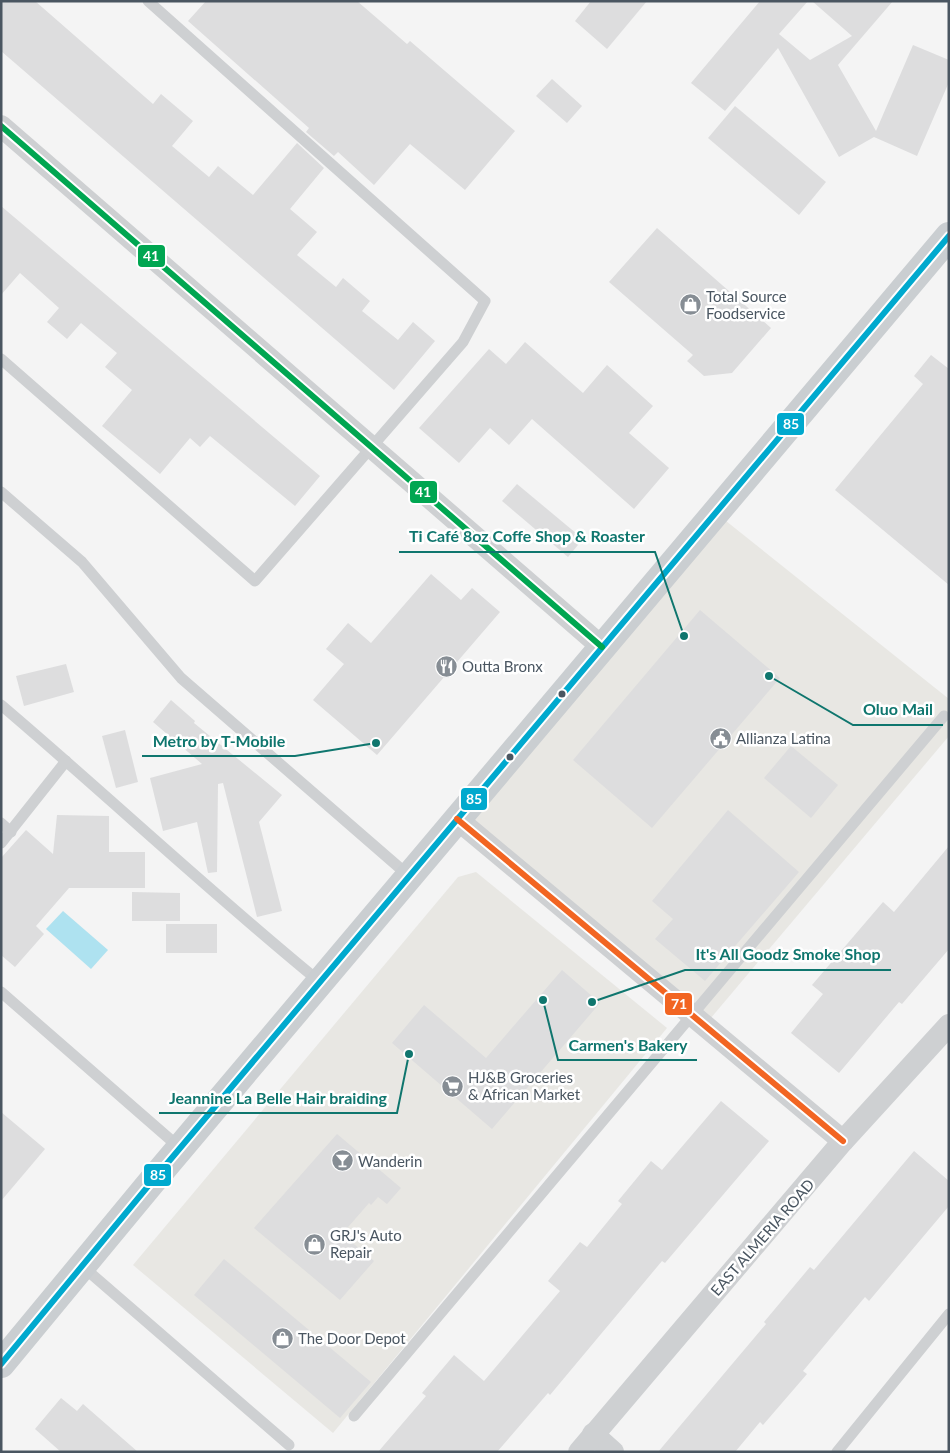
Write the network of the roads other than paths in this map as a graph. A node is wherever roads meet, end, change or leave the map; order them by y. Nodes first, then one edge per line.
1 (148, 1) edge
2 (1, 126) edge
3 (949, 236) edge
4 (1, 359) edge
5 (371, 446) junction
6 (1, 492) edge
7 (602, 647) junction
8 (1, 705) edge
9 (944, 716) dead end
10 (66, 761) junction
11 (458, 819) junction
12 (1, 823) edge
13 (11, 832) junction
14 (1, 843) edge
15 (409, 876) junction
16 (320, 982) junction
17 (1, 992) edge
18 (692, 1014) junction
19 (949, 1025) edge
20 (843, 1141) junction
21 (180, 1148) junction
22 (81, 1265) junction
23 (949, 1314) edge
24 (1, 1364) edge
25 (354, 1416) dead end
26 (593, 1434) junction
27 (289, 1445) dead end
28 (578, 1452) edge
29 (613, 1452) edge
30 (837, 1452) edge

1 - 5 lane
2 - 5 street
3 - 7 main road
4 - 5 lane
5 - 7 street
6 - 15 lane
7 - 11 main road
8 - 10 lane
9 - 18 lane
10 - 13 lane
10 - 16 lane
11 - 15 main road
11 - 18 street
12 - 13 lane
13 - 14 lane
15 - 16 main road
16 - 21 main road
17 - 21 lane
18 - 20 street
18 - 25 lane
19 - 20 street, EAST ALMERIA ROAD
20 - 26 street, EAST ALMERIA ROAD
21 - 22 main road
22 - 24 main road
22 - 27 lane
23 - 30 lane
26 - 28 street, EAST ALMERIA ROAD
26 - 29 street

